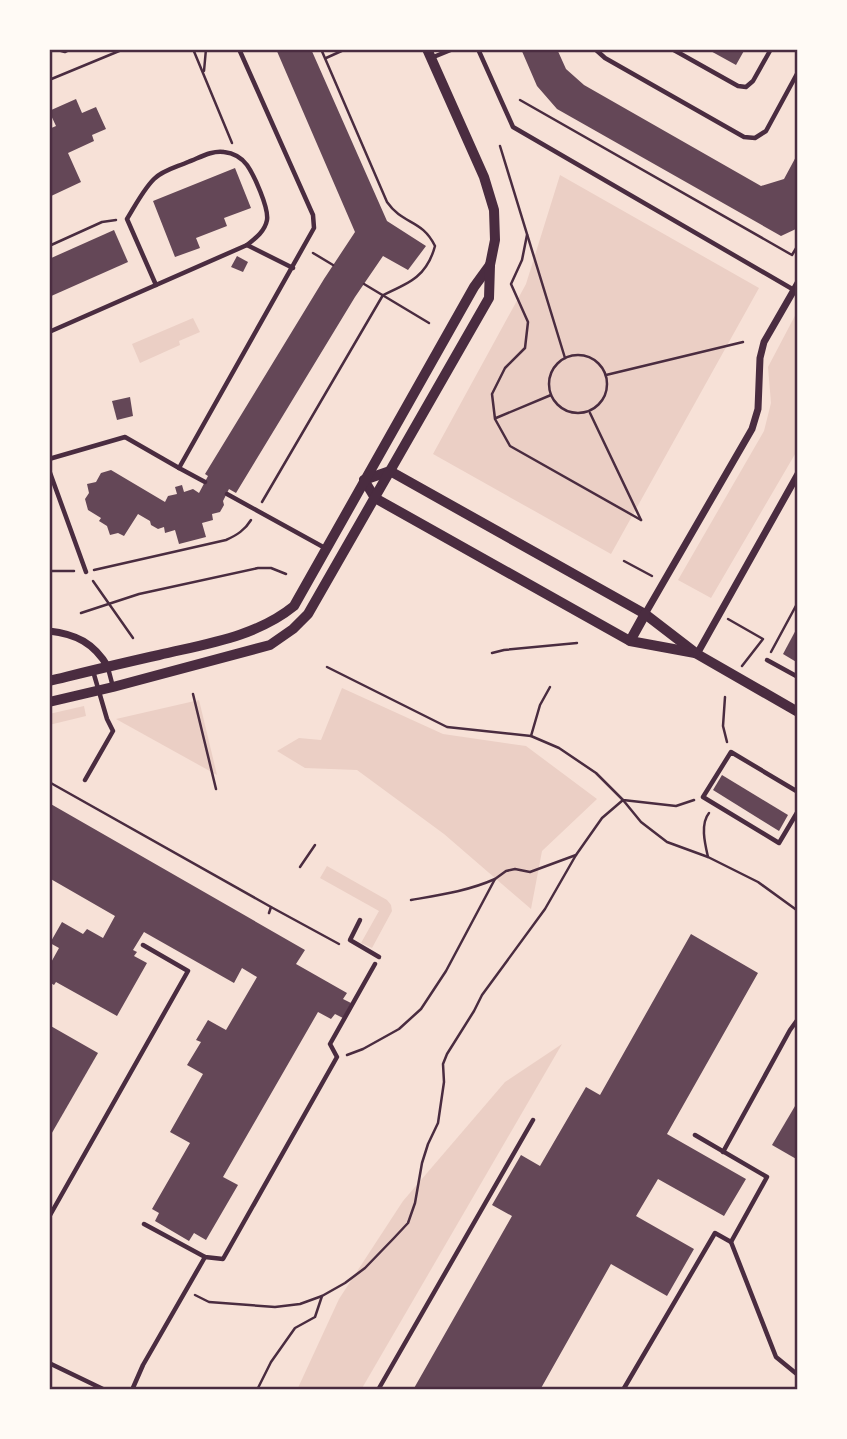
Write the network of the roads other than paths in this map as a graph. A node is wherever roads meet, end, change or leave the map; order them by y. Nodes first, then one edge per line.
1 (58, 49) edge
2 (69, 49) edge
3 (239, 49) edge
4 (453, 49) edge
5 (478, 49) edge
6 (595, 49) edge
7 (672, 49) edge
8 (771, 49) edge
9 (429, 54) edge
10 (798, 72) edge
11 (247, 244) junction
12 (490, 265) junction
13 (293, 268) junction
14 (156, 285) junction
15 (796, 286) edge
16 (49, 332) edge
17 (49, 459) edge
18 (179, 468) junction
19 (49, 470) edge
20 (390, 471) junction
21 (798, 474) edge
22 (365, 480) junction
23 (205, 482) dead end
24 (227, 494) dead end
25 (375, 498) junction
26 (326, 548) junction
27 (86, 572) road end
28 (645, 614) junction
29 (49, 631) edge
30 (630, 641) junction
31 (696, 654) junction
32 (767, 660) road end
33 (108, 667) junction
34 (93, 670) junction
35 (798, 677) edge
36 (49, 681) edge
37 (113, 687) junction
38 (99, 691) junction
39 (49, 702) edge
40 (798, 712) edge
41 (85, 780) dead end
42 (798, 792) edge
43 (798, 811) edge
44 (360, 920) dead end
45 (143, 945) dead end
46 (379, 957) dead end
47 (375, 964) dead end
48 (798, 1019) edge
49 (533, 1120) dead end
50 (695, 1135) dead end
51 (723, 1152) junction
52 (49, 1217) edge
53 (144, 1224) dead end
54 (731, 1242) junction
55 (205, 1257) junction
56 (49, 1363) edge
57 (798, 1375) edge
58 (105, 1390) edge
59 (132, 1390) edge
60 (378, 1390) edge
61 (624, 1390) edge

1 - 2 lane
3 - 13 lane
4 - 9 lane
5 - 15 lane
6 - 10 lane
7 - 8 lane
9 - 12 street
11 - 13 lane
11 - 14 lane
11 - 14 lane
12 - 20 street
12 - 22 street
13 - 18 lane
14 - 16 lane
15 - 28 street
17 - 18 lane
18 - 23 lane
19 - 27 lane
20 - 22 street
20 - 25 street
20 - 28 street
21 - 31 street
22 - 25 street
22 - 26 street
24 - 26 lane
25 - 30 street
25 - 37 street
26 - 33 street
28 - 30 street
28 - 31 street
29 - 33 street
30 - 31 street
31 - 40 street
32 - 35 lane
33 - 34 street
33 - 37 lane
34 - 36 street
34 - 38 lane
37 - 38 street
38 - 39 street
38 - 41 lane
42 - 43 lane
44 - 46 lane
45 - 52 lane
47 - 55 lane
48 - 51 lane
49 - 60 lane
50 - 51 lane
51 - 54 lane
53 - 55 lane
54 - 57 lane
54 - 61 lane
55 - 59 lane
56 - 58 lane

